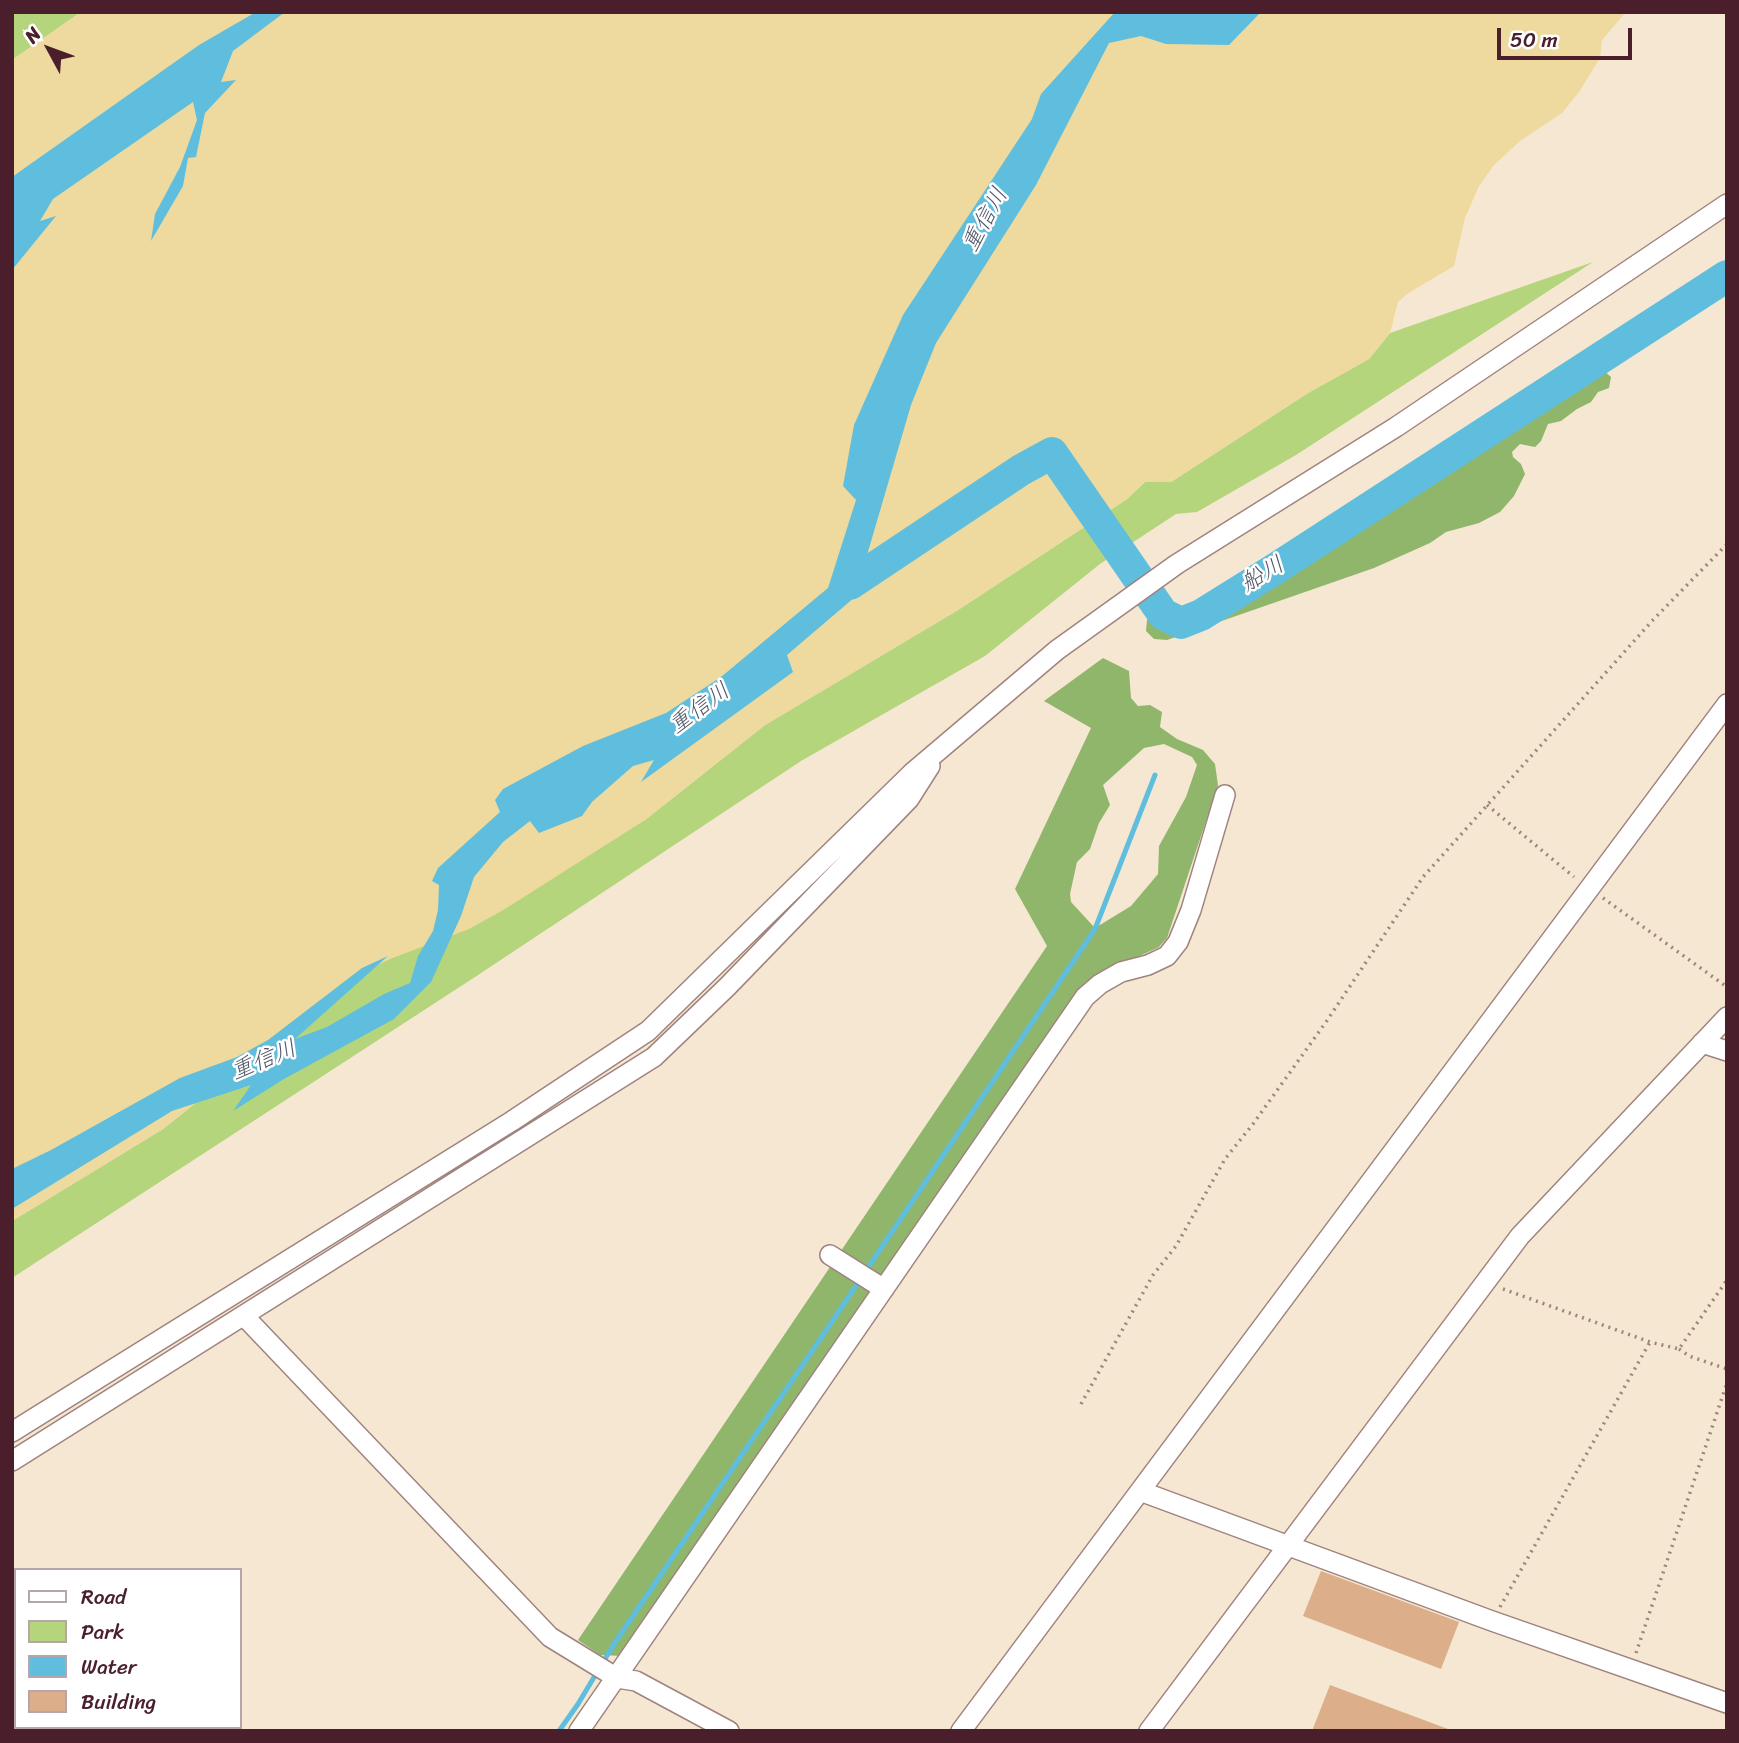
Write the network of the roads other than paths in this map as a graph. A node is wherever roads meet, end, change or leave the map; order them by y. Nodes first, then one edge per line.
1 (1727, 204) edge
2 (1727, 704) edge
3 (943, 746) junction
4 (1225, 795) dead end
5 (1727, 1017) edge
6 (1702, 1043) junction
7 (1727, 1051) edge
8 (833, 1256) dead end
9 (881, 1288) junction
10 (244, 1316) junction
11 (12, 1432) edge
12 (12, 1461) edge
13 (1140, 1491) junction
14 (1289, 1545) junction
15 (617, 1678) junction
16 (1727, 1703) edge
17 (579, 1731) edge
18 (729, 1731) edge
19 (961, 1731) edge
20 (1149, 1731) edge

1 - 3 street
2 - 13 street
3 - 10 street
3 - 11 street
4 - 9 street
5 - 6 street
6 - 7 street
6 - 14 street
8 - 9 street
9 - 15 street
10 - 12 street
10 - 15 street
13 - 14 street
13 - 19 street
14 - 16 street
14 - 20 street
15 - 17 street
15 - 18 street

